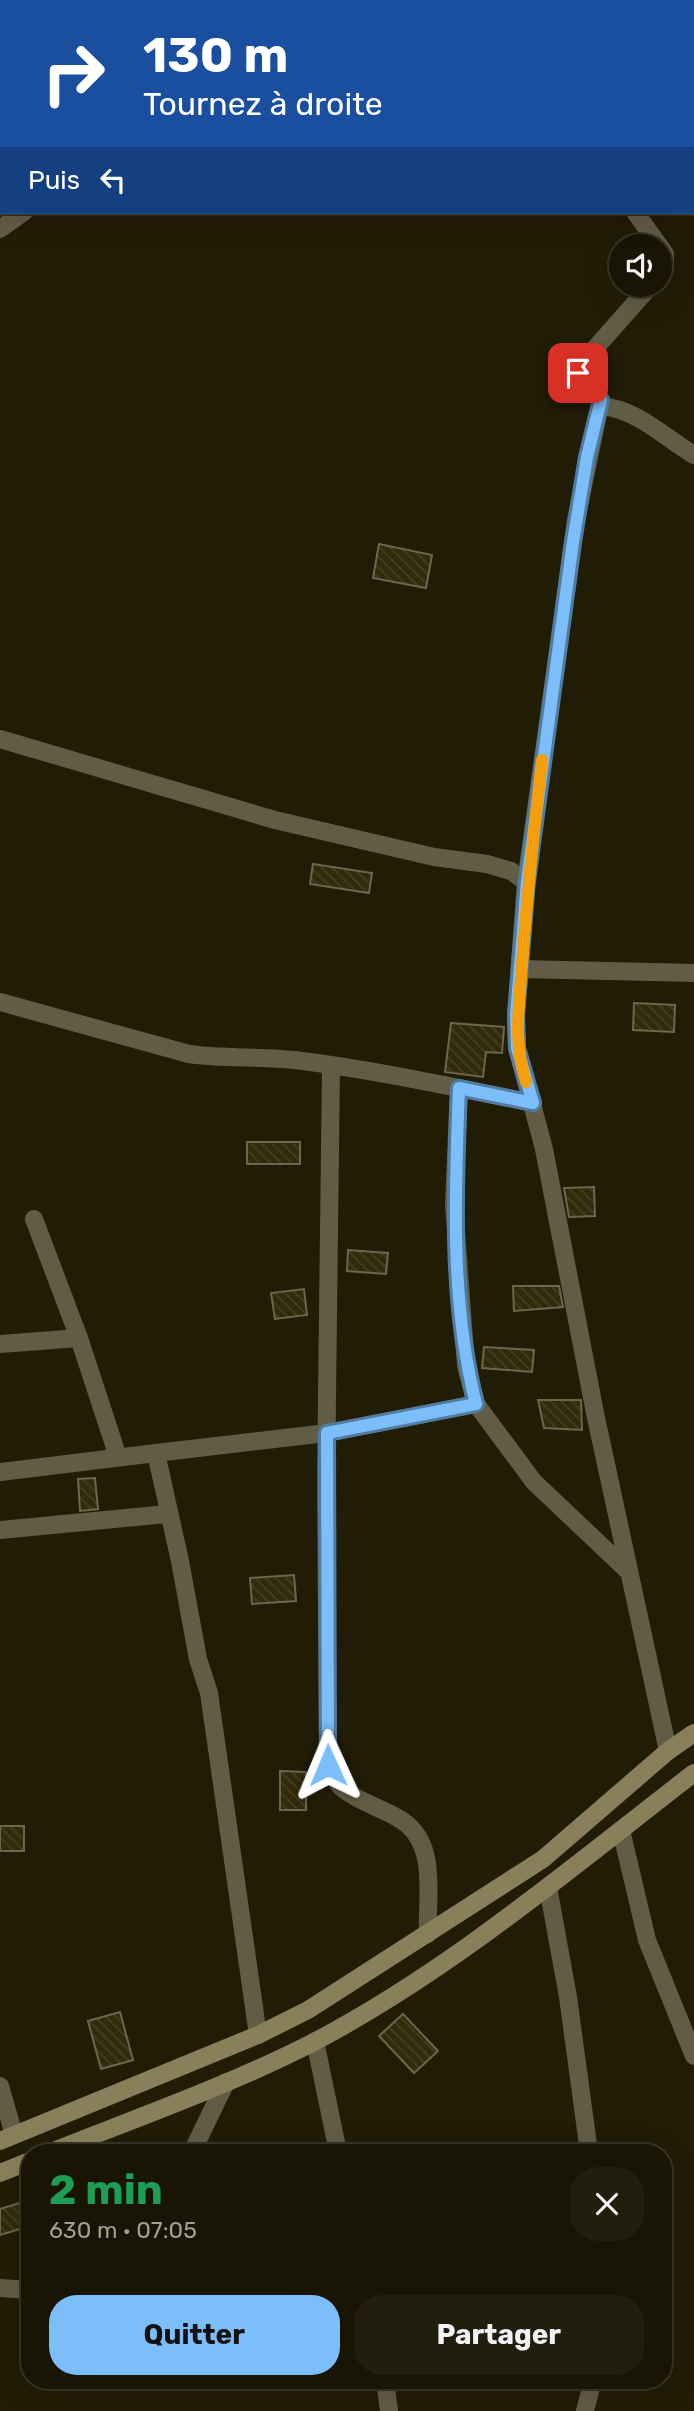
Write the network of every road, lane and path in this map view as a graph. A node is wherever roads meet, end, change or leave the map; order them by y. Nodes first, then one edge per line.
1 (21, 214) edge
2 (636, 214) edge
3 (0, 229) edge
4 (651, 234) edge
5 (640, 297) edge
6 (600, 406) junction
7 (694, 455) edge
8 (0, 740) edge
9 (527, 881) junction
10 (522, 969) junction
11 (694, 973) edge
12 (0, 1002) edge
13 (331, 1066) junction
14 (459, 1088) junction
15 (533, 1103) junction
16 (34, 1219) dead end
17 (79, 1338) junction
18 (0, 1344) edge
19 (476, 1404) junction
20 (327, 1433) junction
21 (156, 1453) junction
22 (118, 1457) junction
23 (0, 1472) edge
24 (167, 1514) junction
25 (0, 1530) edge
26 (628, 1572) junction
27 (694, 1733) edge
28 (668, 1751) junction
29 (694, 1773) edge
30 (621, 1830) junction
31 (548, 1886) junction
32 (428, 1934) junction
33 (258, 2035) junction
34 (315, 2041) junction
35 (694, 2056) edge
36 (226, 2082) junction
37 (0, 2086) edge
38 (7, 2138) edge
39 (71, 2144) edge
40 (196, 2144) edge
41 (336, 2144) edge
42 (588, 2144) edge
43 (21, 2165) edge
44 (0, 2173) edge
45 (0, 2288) edge
46 (21, 2289) edge
47 (386, 2389) edge
48 (590, 2389) edge
49 (389, 2411) edge
50 (584, 2411) edge

1 - 3 street
2 - 4 street
5 - 6 street
6 - 7 street
6 - 9 street
8 - 9 street
9 - 10 street
10 - 11 street
10 - 15 street
12 - 13 street
13 - 14 street
13 - 20 street
14 - 15 street
14 - 19 street
15 - 26 street
16 - 17 street
17 - 18 street
17 - 22 street
19 - 20 street
19 - 26 street
20 - 21 street
20 - 32 street
21 - 22 street
21 - 24 street
22 - 23 street
24 - 25 street
24 - 33 street
26 - 28 street
27 - 28 street
28 - 32 street
29 - 30 street
30 - 31 street
30 - 35 street
31 - 34 street
31 - 42 street
32 - 33 street
33 - 38 street
34 - 36 street
34 - 41 street
36 - 39 street
36 - 40 street
37 - 38 street
43 - 44 street
45 - 46 street
47 - 49 street
48 - 50 street

